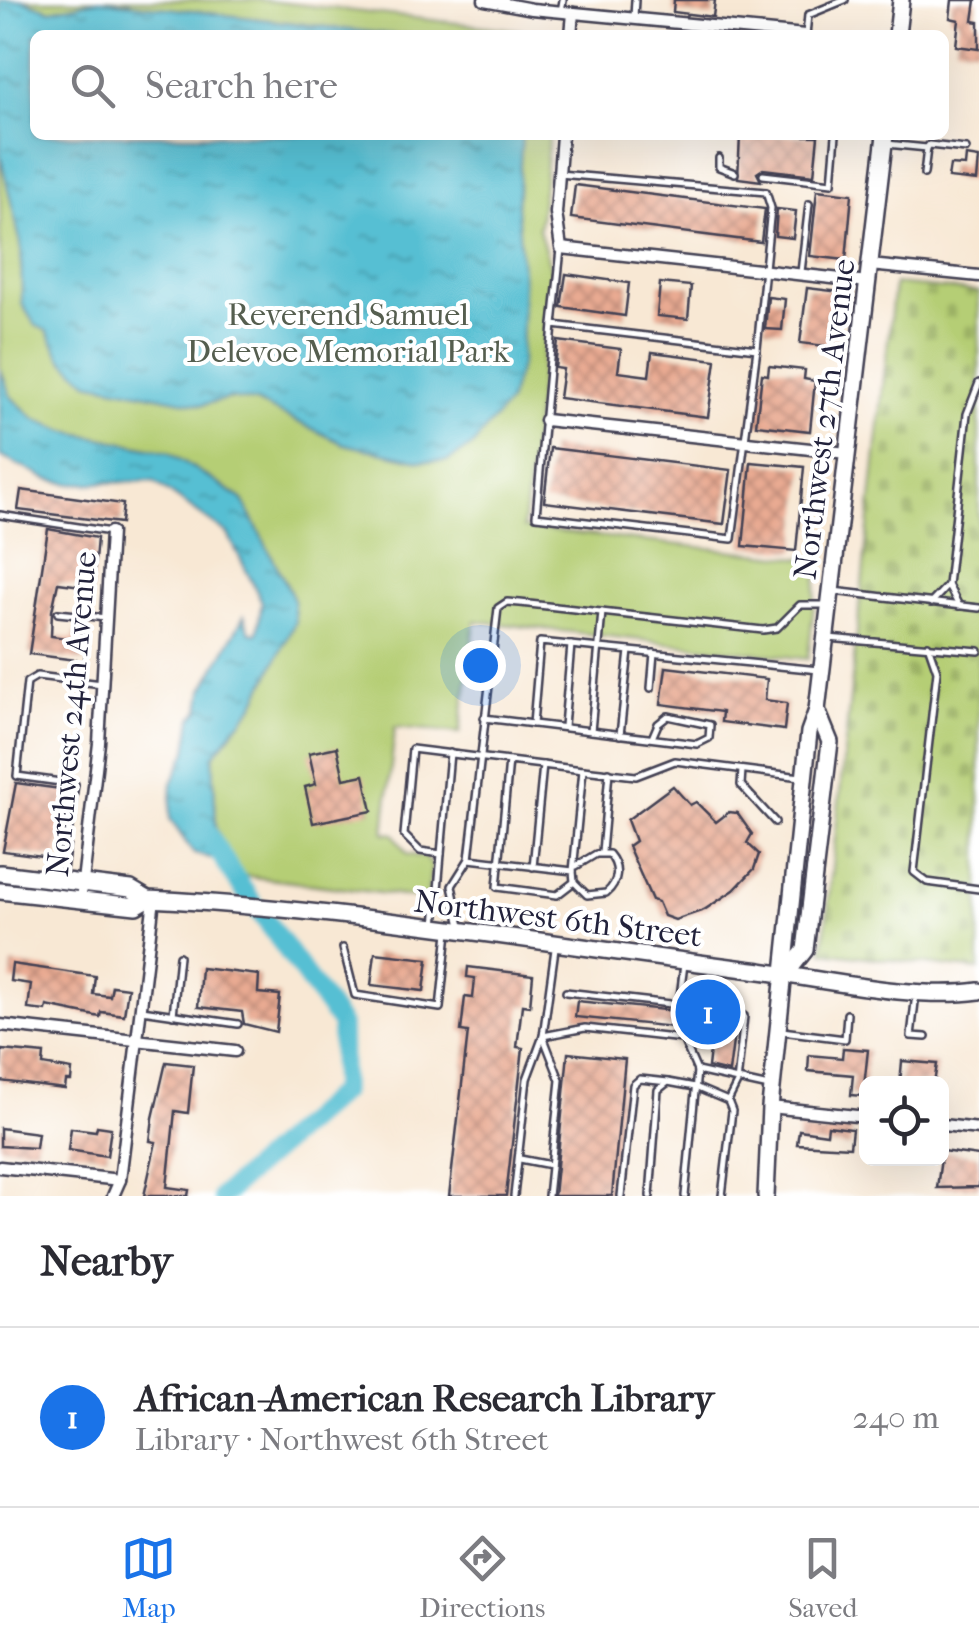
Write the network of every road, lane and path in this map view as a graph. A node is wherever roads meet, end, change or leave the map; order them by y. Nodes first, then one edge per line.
1 (484, 0) edge
2 (636, 0) edge
3 (845, 0) edge
4 (901, 0) edge
5 (532, 4) edge
6 (566, 8) edge
7 (633, 18) junction
8 (755, 30) edge
9 (806, 30) edge
10 (898, 30) edge
11 (561, 140) edge
12 (836, 140) edge
13 (884, 140) edge
14 (889, 140) edge
15 (928, 148) junction
16 (966, 149) dead end
17 (719, 158) dead end
18 (735, 173) dead end
19 (558, 174) junction
20 (924, 174) dead end
21 (763, 175) dead end
22 (809, 204) dead end
23 (561, 248) junction
24 (870, 264) junction
25 (765, 271) junction
26 (801, 275) junction
27 (979, 276) edge
28 (868, 282) junction
29 (553, 326) junction
30 (757, 349) junction
31 (979, 383) edge
32 (545, 420) junction
33 (744, 442) junction
34 (848, 453) junction
35 (0, 516) edge
36 (111, 532) joint
37 (948, 585) junction
38 (830, 598) junction
39 (932, 603) junction
40 (959, 606) junction
41 (979, 608) edge
42 (602, 612) junction
43 (58, 613) dead end
44 (106, 618) junction
45 (826, 638) junction
46 (570, 645) junction
47 (928, 646) junction
48 (598, 648) junction
49 (628, 651) junction
50 (979, 651) edge
51 (654, 653) junction
52 (822, 670) junction
53 (102, 684) junction
54 (650, 688) dead end
55 (817, 710) junction
56 (484, 718) junction
57 (533, 724) junction
58 (564, 728) junction
59 (591, 731) junction
60 (620, 734) junction
61 (652, 738) junction
62 (450, 754) junction
63 (480, 757) junction
64 (508, 761) junction
65 (543, 765) junction
66 (582, 770) junction
67 (742, 770) junction
68 (609, 772) junction
69 (805, 777) junction
70 (775, 822) dead end
71 (602, 852) junction
72 (441, 854) junction
73 (469, 859) junction
74 (500, 863) junction
75 (533, 867) junction
76 (574, 871) junction
77 (0, 873) edge
78 (61, 880) junction
79 (83, 882) junction
80 (574, 882) junction
81 (979, 889) edge
82 (0, 891) edge
83 (151, 899) junction
84 (82, 900) junction
85 (449, 932) junction
86 (555, 945) junction
87 (343, 948) dead end
88 (179, 956) dead end
89 (684, 961) junction
90 (786, 974) junction
91 (979, 991) edge
92 (566, 992) dead end
93 (960, 994) junction
94 (979, 1000) edge
95 (915, 1002) dead end
96 (679, 1004) junction
97 (140, 1010) junction
98 (173, 1014) junction
99 (847, 1014) dead end
100 (238, 1024) dead end
101 (0, 1025) edge
102 (779, 1031) junction
103 (543, 1036) junction
104 (683, 1038) junction
105 (926, 1038) dead end
106 (136, 1040) junction
107 (235, 1051) dead end
108 (697, 1071) junction
109 (668, 1082) junction
110 (737, 1083) junction
111 (695, 1087) junction
112 (773, 1088) junction
113 (728, 1101) junction
114 (770, 1107) junction
115 (859, 1116) edge
116 (949, 1126) edge
117 (979, 1129) edge
118 (519, 1159) junction
119 (551, 1164) junction
120 (0, 1167) edge
121 (120, 1180) junction
122 (114, 1196) edge
123 (514, 1196) edge
124 (548, 1196) edge
125 (622, 1196) edge
126 (650, 1196) edge
127 (685, 1196) edge
128 (722, 1196) edge
129 (766, 1196) edge

1 - 5 street
2 - 7 lane
3 - 9 lane
4 - 10 street
5 - 6 street
6 - 7 street
7 - 8 street
11 - 19 street
12 - 21 lane
13 - 24 street, Northwest 27th Avenue
14 - 15 lane
15 - 16 lane
15 - 20 lane
17 - 18 lane
19 - 23 street
19 - 25 lane
22 - 26 lane
23 - 25 street
23 - 29 lane
24 - 27 street
24 - 28 street, Northwest 27th Avenue
25 - 26 street
25 - 30 lane
26 - 28 street
28 - 34 street, Northwest 27th Avenue
29 - 30 lane
29 - 32 lane
30 - 33 lane
31 - 37 lane
32 - 33 street
32 - 33 lane
33 - 34 street
34 - 38 street, Northwest 27th Avenue
35 - 36 lane
36 - 44 street, Northwest 24th Avenue
37 - 39 lane
37 - 40 lane
38 - 39 lane
38 - 42 lane
38 - 45 street, Northwest 27th Avenue
39 - 40 lane
40 - 41 lane
42 - 48 lane
42 - 56 lane
43 - 44 lane
44 - 53 street, Northwest 24th Avenue
45 - 47 lane
45 - 52 street, Northwest 27th Avenue
46 - 48 lane
46 - 57 lane
46 - 58 lane
47 - 50 lane
47 - 81 lane
48 - 49 lane
48 - 59 lane
49 - 51 lane
49 - 60 lane
51 - 52 lane
51 - 54 lane
52 - 55 street, Northwest 27th Avenue
53 - 78 lane
53 - 79 street, Northwest 24th Avenue
55 - 69 street, Northwest 27th Avenue
55 - 90 street, Northwest 27th Avenue
56 - 57 lane
56 - 63 lane
57 - 58 lane
58 - 59 lane
59 - 60 lane
60 - 61 lane
61 - 61 lane
62 - 63 lane
62 - 72 lane
62 - 72 lane
63 - 64 lane
63 - 73 lane
64 - 65 lane
64 - 74 lane
65 - 66 lane
65 - 75 lane
66 - 68 lane
66 - 76 lane
67 - 68 lane
67 - 69 lane
67 - 70 lane
68 - 71 lane
69 - 90 street, Northwest 27th Avenue
71 - 76 lane
71 - 80 lane
72 - 85 lane
73 - 74 lane
73 - 85 lane
74 - 75 lane
74 - 80 lane
75 - 76 lane
76 - 80 lane
77 - 78 street, Northwest 6th Street
78 - 79 street, Northwest 6th Street
79 - 83 street, Northwest 6th Street
79 - 84 street, Northwest 24th Avenue
82 - 84 street, Northwest 6th Street
83 - 84 street, Northwest 6th Street
83 - 85 street, Northwest 6th Street
83 - 97 street
85 - 86 street, Northwest 6th Street
85 - 87 lane
86 - 89 street, Northwest 6th Street
86 - 103 lane
88 - 98 lane
89 - 90 street, Northwest 6th Street
89 - 96 lane
90 - 93 street, Northwest 6th Street
90 - 102 street, Northwest 27th Avenue
91 - 93 street, Northwest 6th Street
92 - 96 lane
93 - 94 street, Northwest 6th Street
95 - 105 lane
96 - 104 lane
96 - 110 lane
97 - 98 lane
97 - 106 street
98 - 100 lane
99 - 102 lane
101 - 106 street
102 - 112 street, Northwest 27th Avenue
103 - 104 lane
103 - 118 lane
103 - 119 lane
104 - 108 lane
106 - 107 street
106 - 121 street
108 - 110 lane
108 - 111 lane
109 - 111 lane
109 - 125 lane
109 - 126 lane
110 - 112 lane
110 - 113 lane
111 - 113 lane
111 - 127 lane
112 - 114 street, Northwest 27th Avenue
113 - 128 lane
114 - 115 street
114 - 129 street, Northwest 27th Avenue
116 - 117 street
118 - 119 lane
118 - 123 lane
119 - 124 lane
120 - 121 street
121 - 122 street

